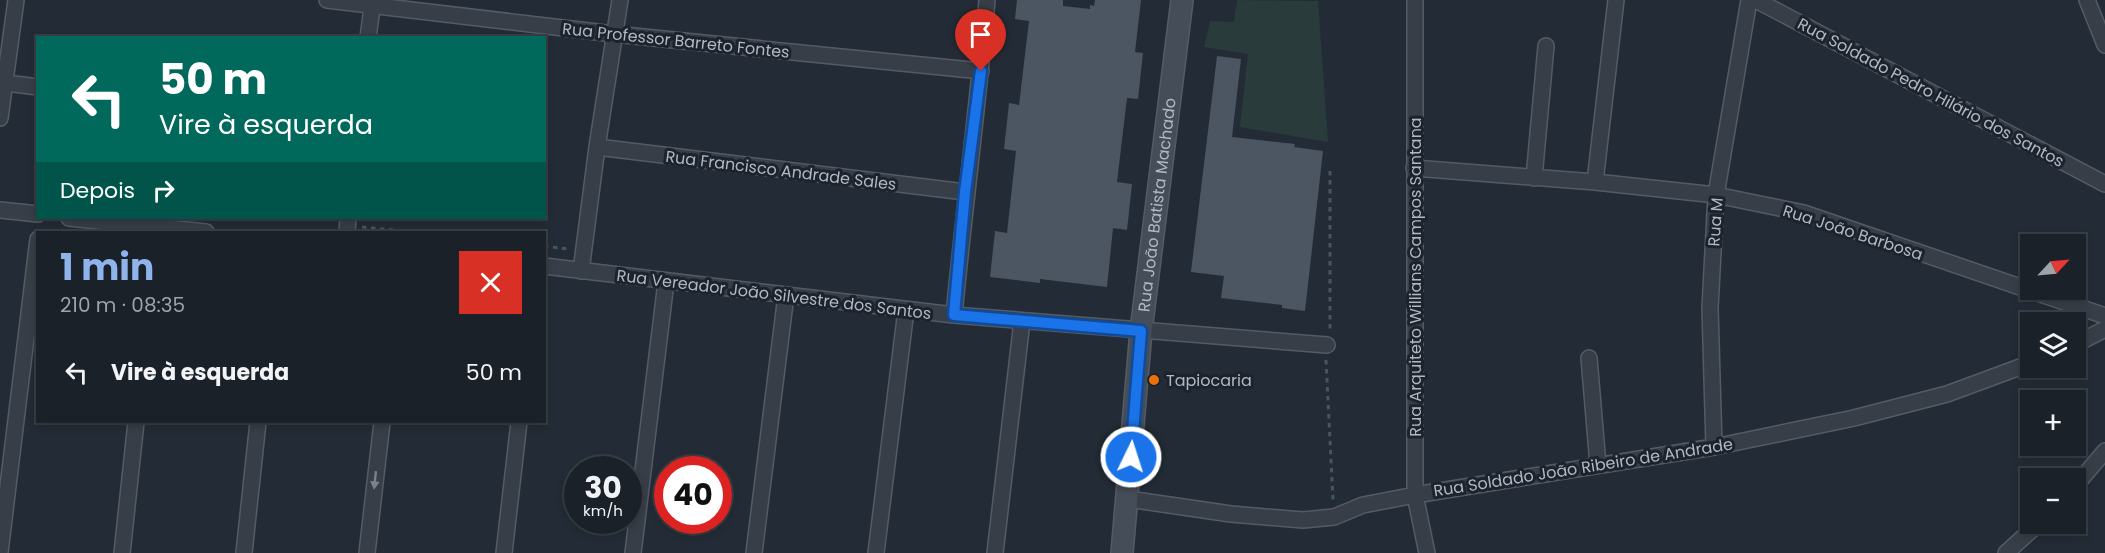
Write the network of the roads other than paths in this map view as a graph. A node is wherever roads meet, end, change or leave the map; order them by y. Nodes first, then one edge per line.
1 (16, 0) edge
2 (327, 0) edge
3 (620, 0) edge
4 (987, 0) edge
5 (1182, 0) edge
6 (1415, 0) edge
7 (1616, 0) edge
8 (1749, 0) edge
9 (1756, 0) edge
10 (2087, 0) edge
11 (372, 3) edge
12 (615, 34) junction
13 (368, 36) edge
14 (2105, 45) edge
15 (1546, 46) dead end
16 (981, 71) junction
17 (6, 83) junction
18 (36, 87) edge
19 (0, 118) edge
20 (597, 147) junction
21 (1414, 168) junction
22 (1534, 178) junction
23 (1595, 182) junction
24 (2105, 184) edge
25 (965, 192) junction
26 (1716, 195) junction
27 (0, 210) edge
28 (36, 216) edge
29 (76, 219) edge
30 (157, 230) edge
31 (182, 231) edge
32 (36, 255) edge
33 (546, 266) edge
34 (581, 271) junction
35 (666, 282) junction
36 (786, 295) junction
37 (906, 310) junction
38 (954, 315) junction
39 (2105, 316) edge
40 (1022, 321) junction
41 (2105, 329) edge
42 (1141, 331) junction
43 (2086, 339) edge
44 (1327, 345) dead end
45 (1589, 358) dead end
46 (2020, 367) edge
47 (136, 423) edge
48 (258, 423) edge
49 (382, 423) edge
50 (519, 423) edge
51 (1714, 447) junction
52 (2105, 452) edge
53 (1598, 465) junction
54 (2086, 474) edge
55 (1415, 495) junction
56 (1128, 499) junction
57 (2027, 534) edge
58 (0, 552) edge
59 (122, 553) edge
60 (244, 553) edge
61 (367, 553) edge
62 (504, 553) edge
63 (633, 553) edge
64 (754, 553) edge
65 (876, 553) edge
66 (995, 553) edge
67 (1122, 553) edge
68 (1427, 553) edge
69 (2006, 553) edge

1 - 17 street
2 - 11 street, Rua Professor Barreto Fontes
3 - 12 street
4 - 16 street
5 - 42 street, Rua João Batista Machado
6 - 21 street, Rua Arquiteto Willians Campos Santana
7 - 23 street
8 - 26 street, Rua M
9 - 24 street, Rua Soldado Pedro Hilário dos Santos
10 - 14 street
11 - 12 street, Rua Professor Barreto Fontes
11 - 13 street
12 - 16 street, Rua Professor Barreto Fontes
12 - 20 street
15 - 22 street
16 - 25 street
17 - 18 street
17 - 19 street
20 - 25 street, Rua Francisco Andrade Sales
20 - 34 street
21 - 22 street, Rua João Barbosa
21 - 55 street, Rua Arquiteto Willians Campos Santana
22 - 23 street, Rua João Barbosa
23 - 26 street, Rua João Barbosa
25 - 38 street
26 - 39 street, Rua João Barbosa
26 - 51 street, Rua M
27 - 28 street
29 - 30 street
30 - 31 street
32 - 58 street
33 - 34 street, Rua Vereador João Silvestre dos Santos
34 - 35 street, Rua Vereador João Silvestre dos Santos
35 - 36 street, Rua Vereador João Silvestre dos Santos
35 - 63 street
36 - 37 street, Rua Vereador João Silvestre dos Santos
36 - 64 street
37 - 38 street, Rua Vereador João Silvestre dos Santos
37 - 65 street
38 - 40 street, Rua Vereador João Silvestre dos Santos
40 - 42 street, Rua Vereador João Silvestre dos Santos
40 - 66 street
41 - 43 street
42 - 44 street, Rua Vereador João Silvestre dos Santos
42 - 56 street, Rua João Batista Machado
45 - 53 street
46 - 51 street, Rua Soldado João Ribeiro de Andrade
47 - 59 street
48 - 60 street
49 -> 61 street
50 - 62 street
51 - 53 street, Rua Soldado João Ribeiro de Andrade
52 - 54 street
53 - 55 street, Rua Soldado João Ribeiro de Andrade
55 - 56 street, Rua Soldado João Ribeiro de Andrade
55 - 68 street, Rua Arquiteto Willians Campos Santana
56 - 67 street, Rua João Batista Machado
57 - 69 street

